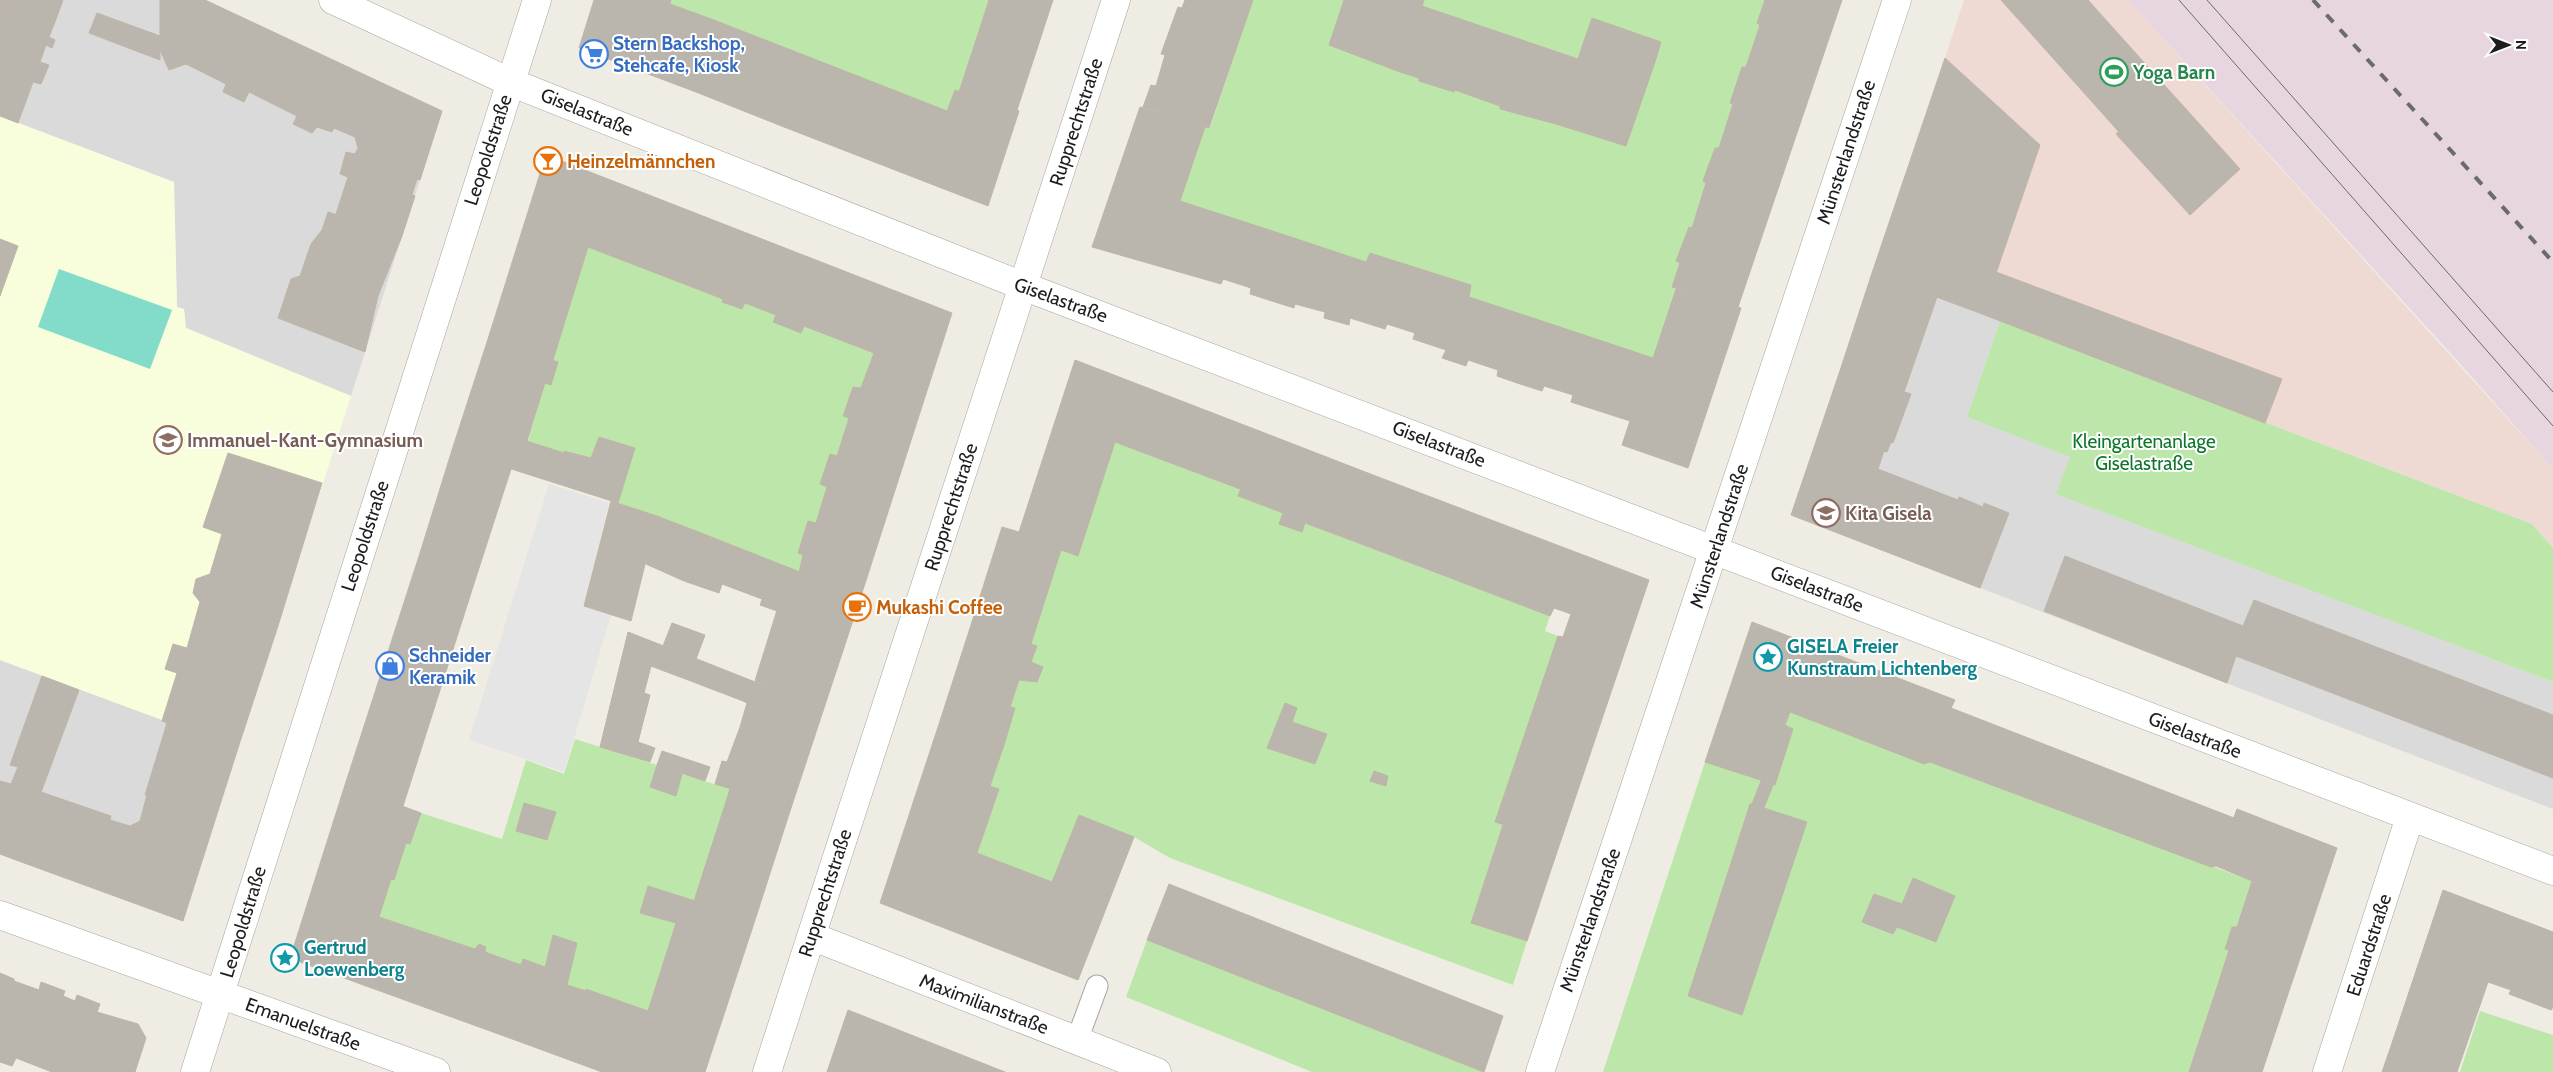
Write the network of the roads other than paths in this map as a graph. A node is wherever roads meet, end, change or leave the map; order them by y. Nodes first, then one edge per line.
1 (333, 0) edge
2 (537, 0) edge
3 (1116, 0) edge
4 (1897, 0) edge
5 (510, 82) junction
6 (1023, 286) junction
7 (1714, 549) junction
8 (2410, 817) junction
9 (2553, 871) edge
10 (0, 915) edge
11 (811, 936) junction
12 (1097, 986) dead end
13 (220, 994) junction
14 (1077, 1040) junction
15 (195, 1072) edge
16 (436, 1072) edge
17 (767, 1072) edge
18 (1157, 1072) edge
19 (1540, 1072) edge
20 (2326, 1072) edge

1 - 5 street, Giselastraße
2 - 5 street, Leopoldstraße
3 - 6 street, Rupprechtstraße
4 - 7 street, Münsterlandstraße
5 - 6 street, Giselastraße
5 - 13 street, Leopoldstraße
6 - 7 street, Giselastraße
6 - 11 street, Rupprechtstraße
7 - 8 street, Giselastraße
7 - 19 street, Münsterlandstraße
8 - 9 street, Giselastraße
8 - 20 street, Eduardstraße
10 - 13 street, Emanuelstraße
11 - 14 street, Maximilianstraße
11 - 17 street, Rupprechtstraße
12 - 14 lane
13 - 15 street, Leopoldstraße
13 - 16 street, Emanuelstraße
14 - 18 street, Maximilianstraße

